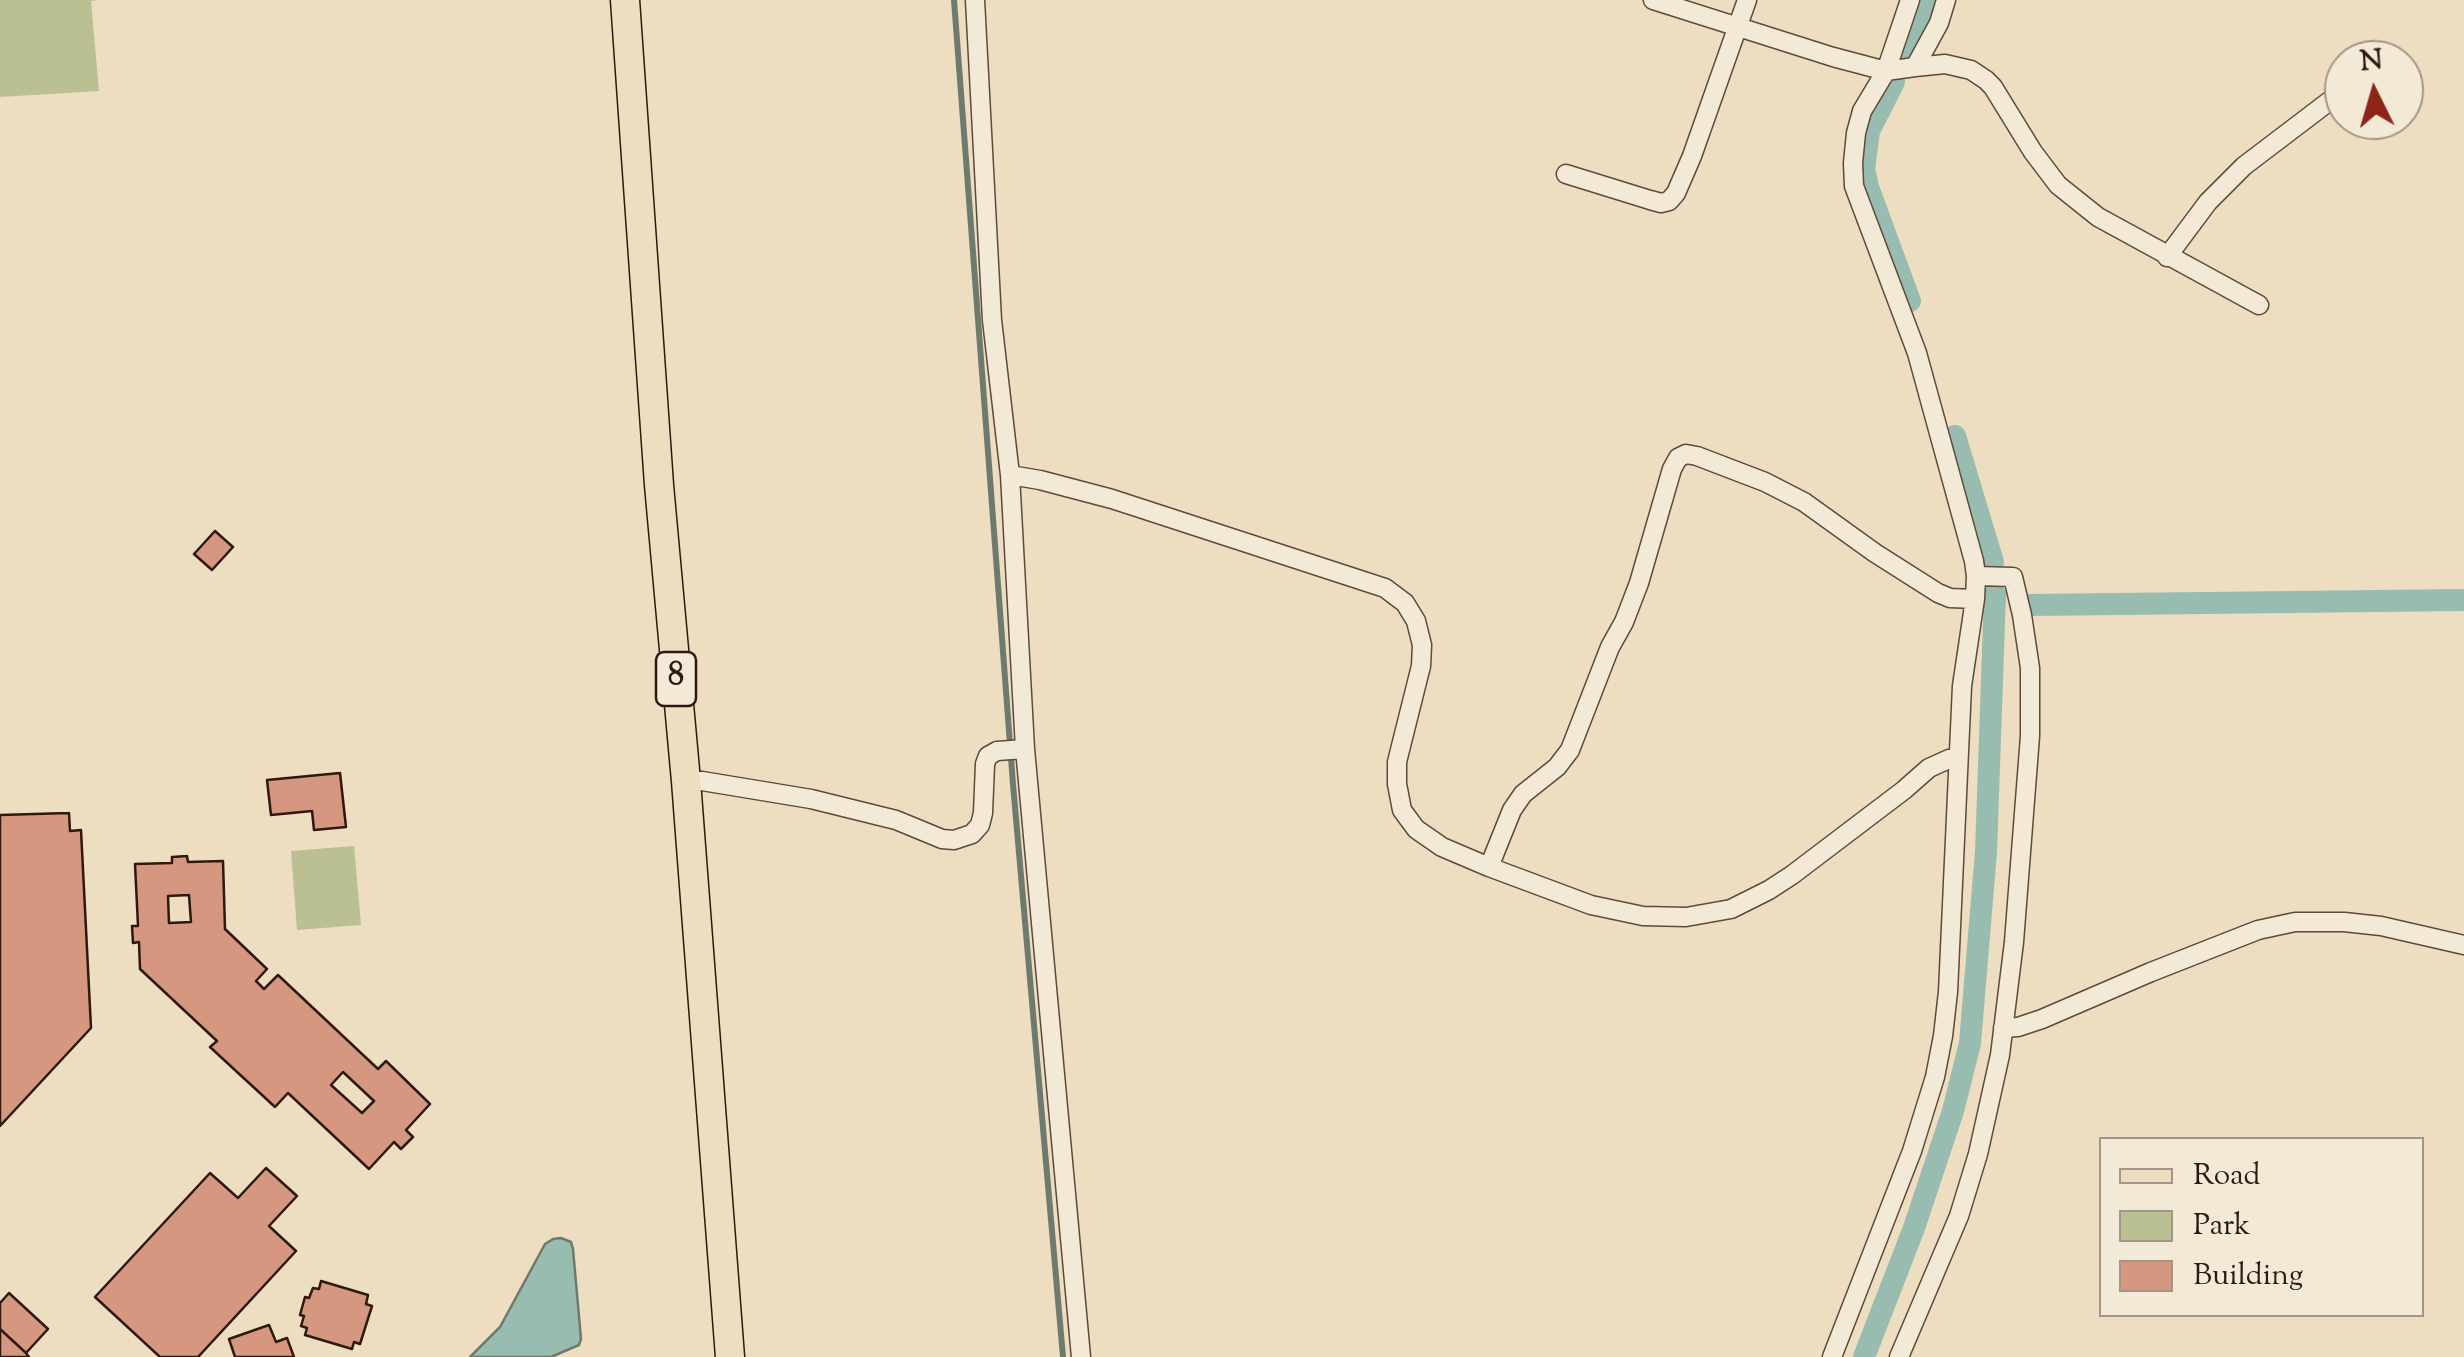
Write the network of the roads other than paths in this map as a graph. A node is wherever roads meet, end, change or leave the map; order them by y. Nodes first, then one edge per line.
1 (625, 0) edge
2 (974, 0) edge
3 (1654, 0) edge
4 (1748, 0) edge
5 (1910, 0) edge
6 (1946, 0) edge
7 (1737, 27) junction
8 (1915, 68) junction
9 (1886, 71) junction
10 (2324, 105) edge
11 (1566, 174) dead end
12 (2167, 257) junction
13 (2258, 305) dead end
14 (1010, 476) junction
15 (1976, 576) junction
16 (1975, 600) junction
17 (1022, 749) junction
18 (1958, 758) junction
19 (686, 781) junction
20 (1489, 868) junction
21 (2464, 945) edge
22 (2003, 1028) junction
23 (730, 1357) edge
24 (1081, 1357) edge
25 (1832, 1357) edge
26 (1900, 1357) edge

1 - 19 main road, 8
2 - 14 street
3 - 7 street
4 - 7 street
5 - 9 street
6 - 8 street
7 - 9 street
7 - 11 street
8 - 9 street
8 - 12 street
9 - 15 street
10 - 12 street
12 - 13 street
14 - 17 street
14 - 20 street
15 - 16 street
15 - 22 street
16 - 18 street
16 - 20 street
17 - 19 street
17 - 24 street
18 - 20 street
18 - 25 street
19 - 23 main road, 8
21 - 22 street
22 - 26 street

